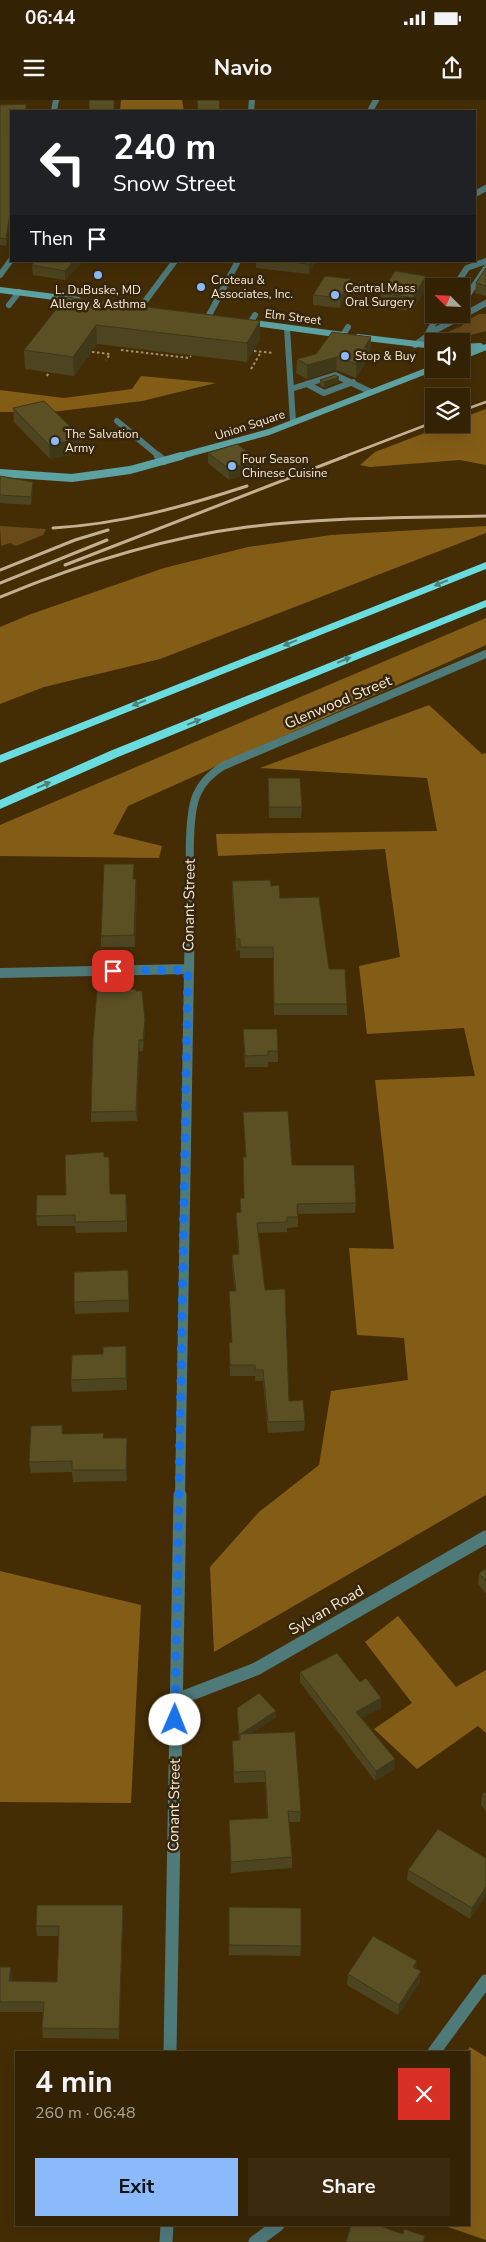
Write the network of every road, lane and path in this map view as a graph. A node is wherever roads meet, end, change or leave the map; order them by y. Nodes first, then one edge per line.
1 (10, 261) edge
2 (486, 261) edge
3 (174, 262) edge
4 (237, 262) edge
5 (486, 268) edge
6 (0, 275) edge
7 (460, 278) edge
8 (0, 290) edge
9 (19, 292) junction
10 (470, 292) edge
11 (87, 301) edge
12 (486, 303) edge
13 (9, 305) dead end
14 (131, 307) edge
15 (140, 308) junction
16 (150, 309) edge
17 (470, 311) edge
18 (255, 315) dead end
19 (198, 316) edge
20 (208, 317) junction
21 (217, 318) edge
22 (242, 322) edge
23 (250, 323) junction
24 (448, 323) edge
25 (348, 327) dead end
26 (286, 328) junction
27 (432, 333) edge
28 (343, 335) junction
29 (425, 338) edge
30 (125, 343) edge
31 (415, 344) junction
32 (425, 345) edge
33 (470, 347) edge
34 (486, 347) edge
35 (121, 350) junction
36 (254, 351) edge
37 (92, 352) edge
38 (261, 352) junction
39 (470, 353) edge
40 (279, 354) dead end
41 (117, 355) dead end
42 (191, 356) edge
43 (106, 360) dead end
44 (252, 369) dead end
45 (425, 371) edge
46 (49, 372) edge
47 (47, 376) edge
48 (354, 382) junction
49 (307, 384) junction
50 (291, 389) junction
51 (370, 392) junction
52 (117, 421) dead end
53 (293, 422) junction
54 (164, 462) junction
55 (0, 473) edge
56 (486, 565) edge
57 (486, 603) edge
58 (486, 654) edge
59 (0, 759) edge
60 (204, 780) joint
61 (0, 805) edge
62 (188, 970) junction
63 (0, 973) edge
64 (486, 1537) edge
65 (176, 1700) junction
66 (486, 1981) edge
67 (170, 2051) edge
68 (435, 2051) edge
69 (167, 2226) edge
70 (277, 2226) edge
71 (166, 2242) edge
72 (255, 2242) edge

1 - 6 street
2 - 7 street
3 - 15 street
4 - 20 street
5 - 10 street
8 - 9 main road
9 - 11 main road
9 - 13 street
12 - 17 street
14 - 15 main road
15 - 16 main road
18 - 23 street
19 - 20 main road
20 - 21 main road
22 - 23 main road, Elm Street
23 - 26 main road, Elm Street
24 - 27 street
25 - 28 street
26 - 28 main road, Elm Street
26 - 50 street
28 - 31 main road, Elm Street
29 - 31 street
30 - 35 path
31 - 32 main road, Elm Street
33 - 34 main road
34 - 39 main road
35 - 41 path
35 - 42 path
36 - 38 path
37 - 43 path
38 - 40 path
38 - 44 path
45 - 51 main road, Union Square
46 - 47 path
48 - 49 street
48 - 49 street
48 - 51 street
49 - 50 street
50 - 53 street
51 - 53 main road, Union Square
52 - 54 street
53 - 54 main road, Union Square
54 - 55 main road, Union Square
56 -> 59 highway
61 -> 57 highway
58 - 60 street, Glenwood Street
60 - 62 street, Conant Street
62 - 63 street
62 - 65 street, Conant Street
64 - 65 street, Sylvan Road
65 - 67 street, Conant Street
66 - 68 street
69 - 71 street
70 - 72 street

